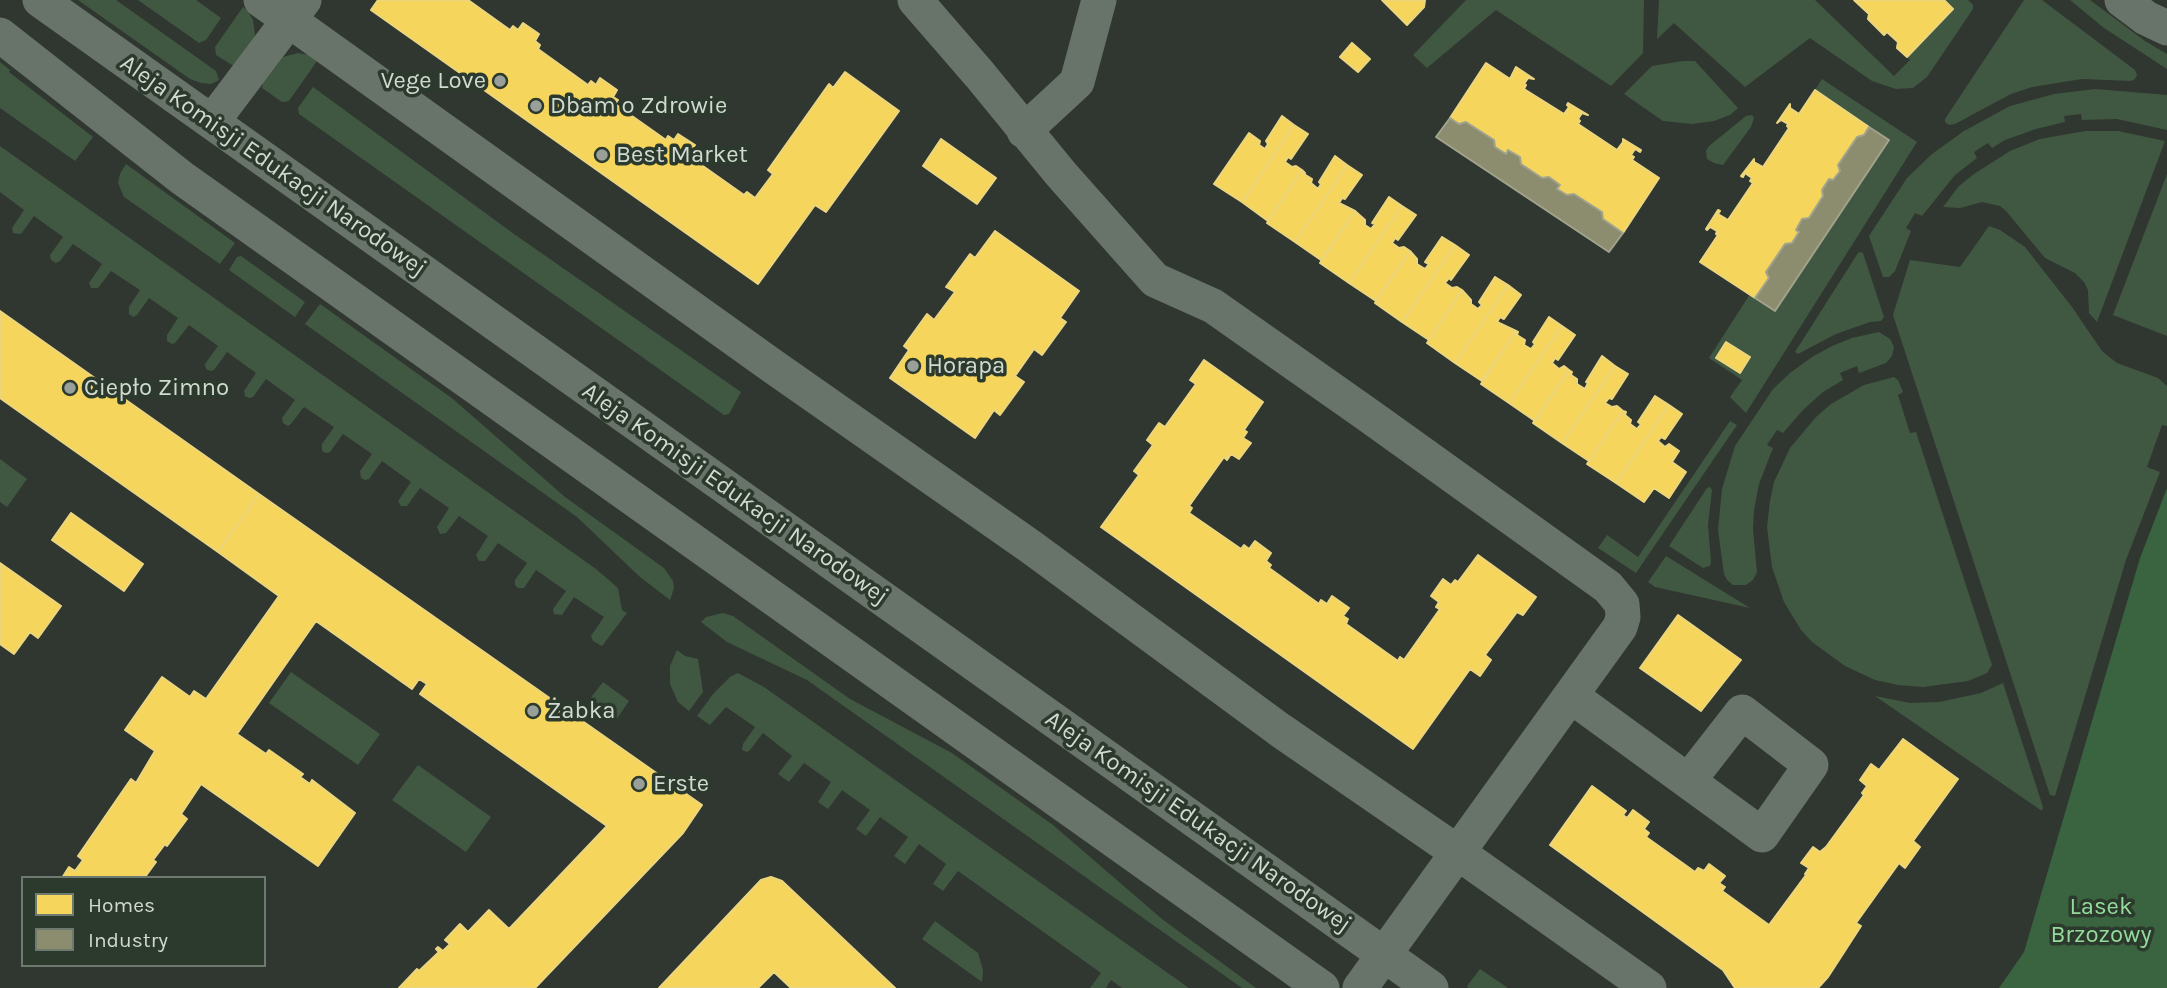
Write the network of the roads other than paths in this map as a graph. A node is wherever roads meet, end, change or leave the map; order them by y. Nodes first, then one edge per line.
1 (40, 0) edge
2 (261, 0) edge
3 (915, 0) edge
4 (1100, 0) edge
5 (2122, 0) edge
6 (297, 10) edge
7 (2167, 28) edge
8 (0, 35) edge
9 (212, 122) junction
10 (1024, 131) junction
11 (1571, 696) junction
12 (1689, 780) dead end
13 (1457, 852) junction
14 (1385, 954) junction
15 (1322, 988) edge
16 (1360, 988) edge
17 (1431, 988) edge
18 (1649, 988) edge

1 - 9 street, Aleja Komisji Edukacji Narodowej
2 - 6 street
3 - 10 street
4 - 10 street
5 - 7 street
6 - 9 street
6 - 13 street
8 - 15 street
9 - 14 street, Aleja Komisji Edukacji Narodowej
10 - 11 street
11 - 12 street
11 - 13 street
13 - 14 street
13 - 18 street
14 - 16 street
14 - 17 street, Aleja Komisji Edukacji Narodowej

